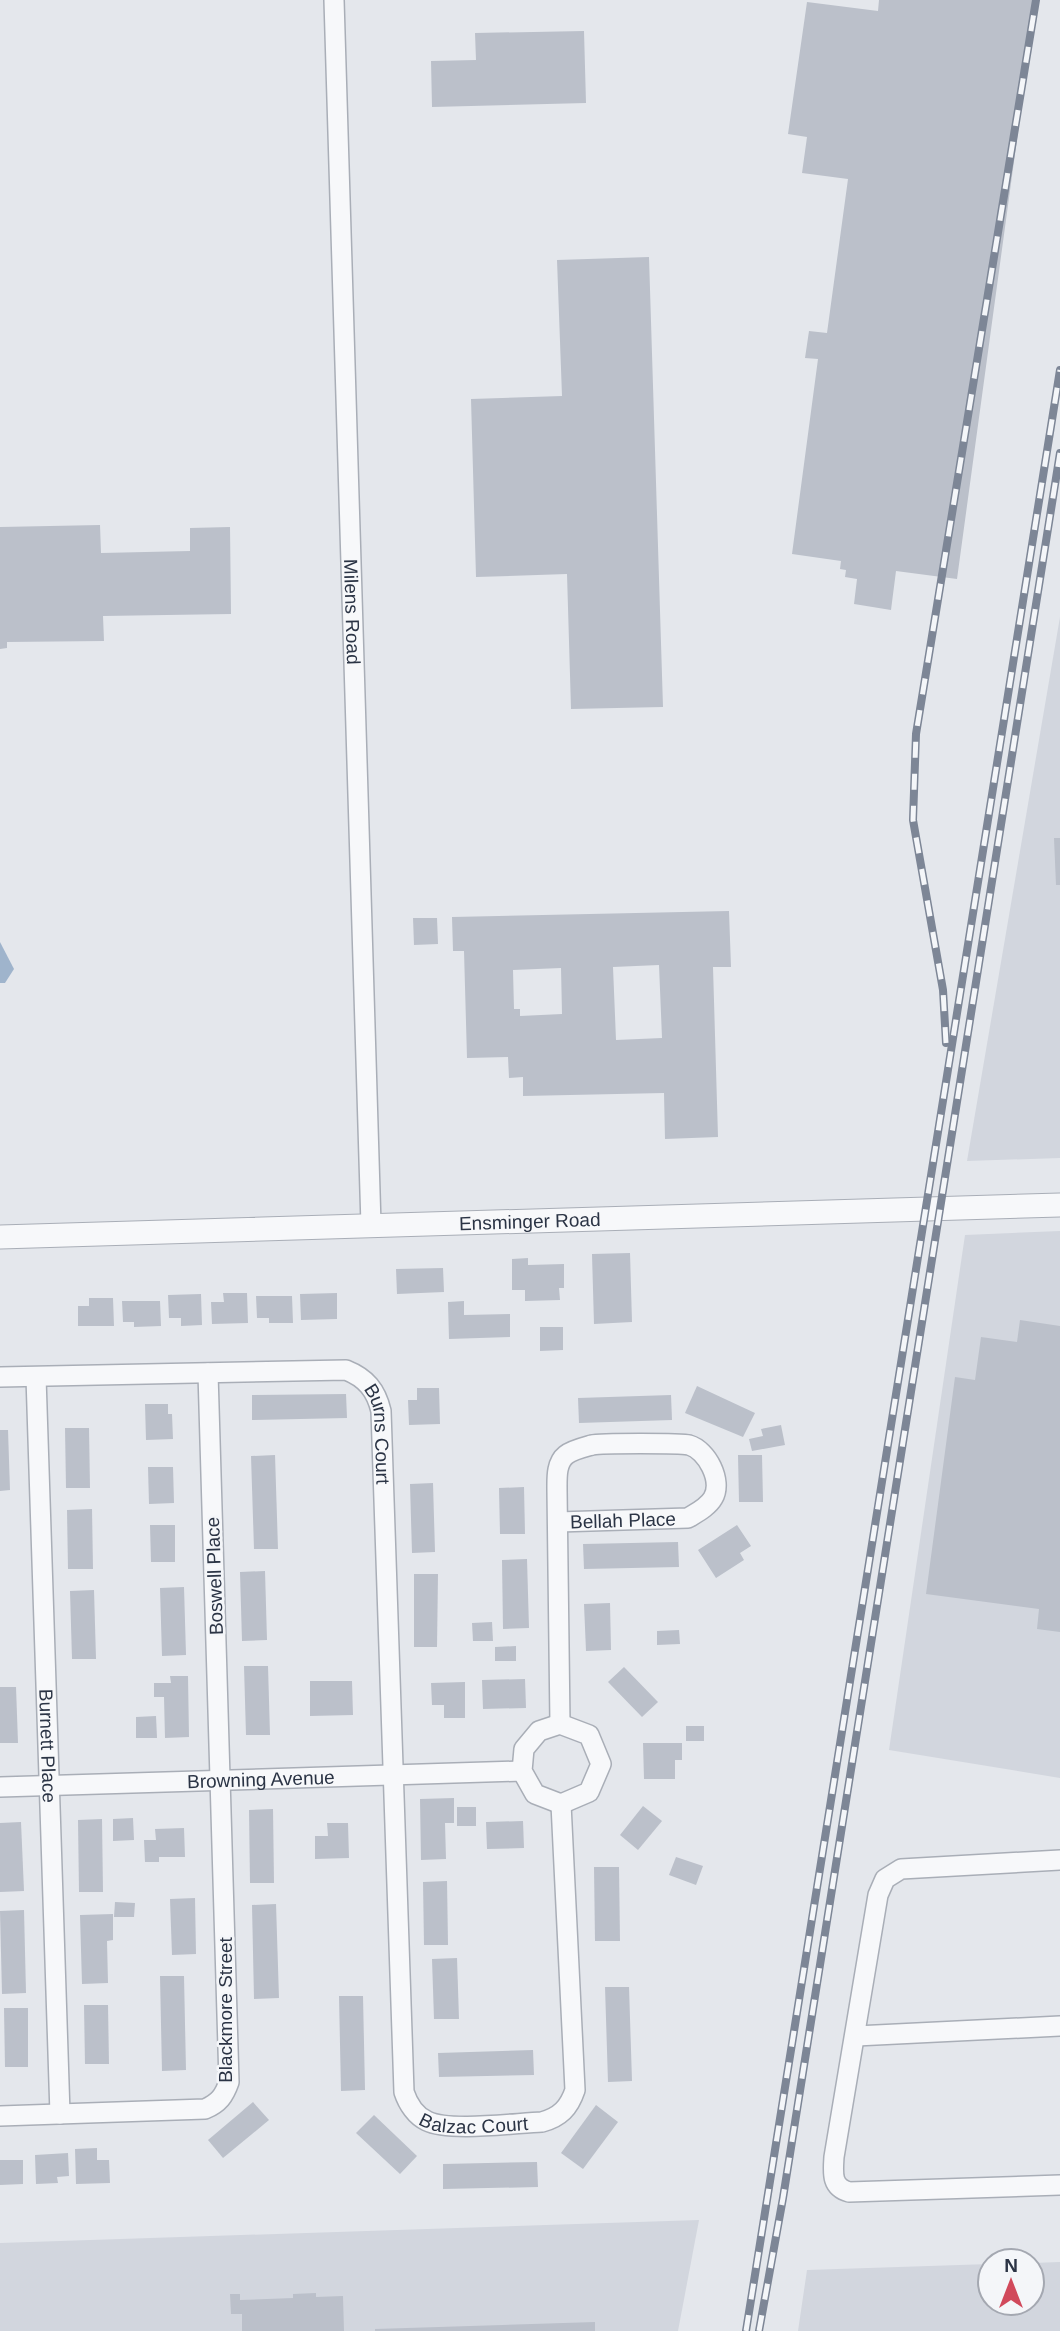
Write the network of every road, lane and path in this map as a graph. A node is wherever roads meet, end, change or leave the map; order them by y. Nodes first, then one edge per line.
1 (334, 0) edge
2 (1060, 1205) edge
3 (371, 1225) junction
4 (0, 1237) edge
5 (208, 1373) junction
6 (0, 1377) edge
7 (36, 1377) junction
8 (558, 1522) junction
9 (560, 1724) junction
10 (522, 1771) junction
11 (393, 1774) junction
12 (221, 1780) junction
13 (50, 1785) junction
14 (0, 1787) edge
15 (561, 1804) junction
16 (1060, 1860) edge
17 (1060, 2026) edge
18 (856, 2036) junction
19 (60, 2114) junction
20 (0, 2116) edge
21 (1060, 2185) edge

1 - 3 street, Milens Road
2 - 3 street, Ensminger Road
3 - 4 street, Ensminger Road
5 - 7 street, Burns Court
5 - 11 street, Burns Court
5 - 12 street, Boswell Place
6 - 7 street, Burns Court
7 - 13 street, Burnett Place
8 - 8 street, Bellah Place
8 - 9 street, Bellah Place
9 - 10 street
9 - 15 street
10 - 11 street, Browning Avenue
10 - 15 street
11 - 12 street, Browning Avenue
11 - 15 street, Balzac Court
12 - 13 street, Browning Avenue
12 - 19 street, Blackmore Street
13 - 14 street, Browning Avenue
13 - 19 street, Burnett Place
16 - 18 street
17 - 18 street
18 - 21 street
19 - 20 street, Blackmore Street

